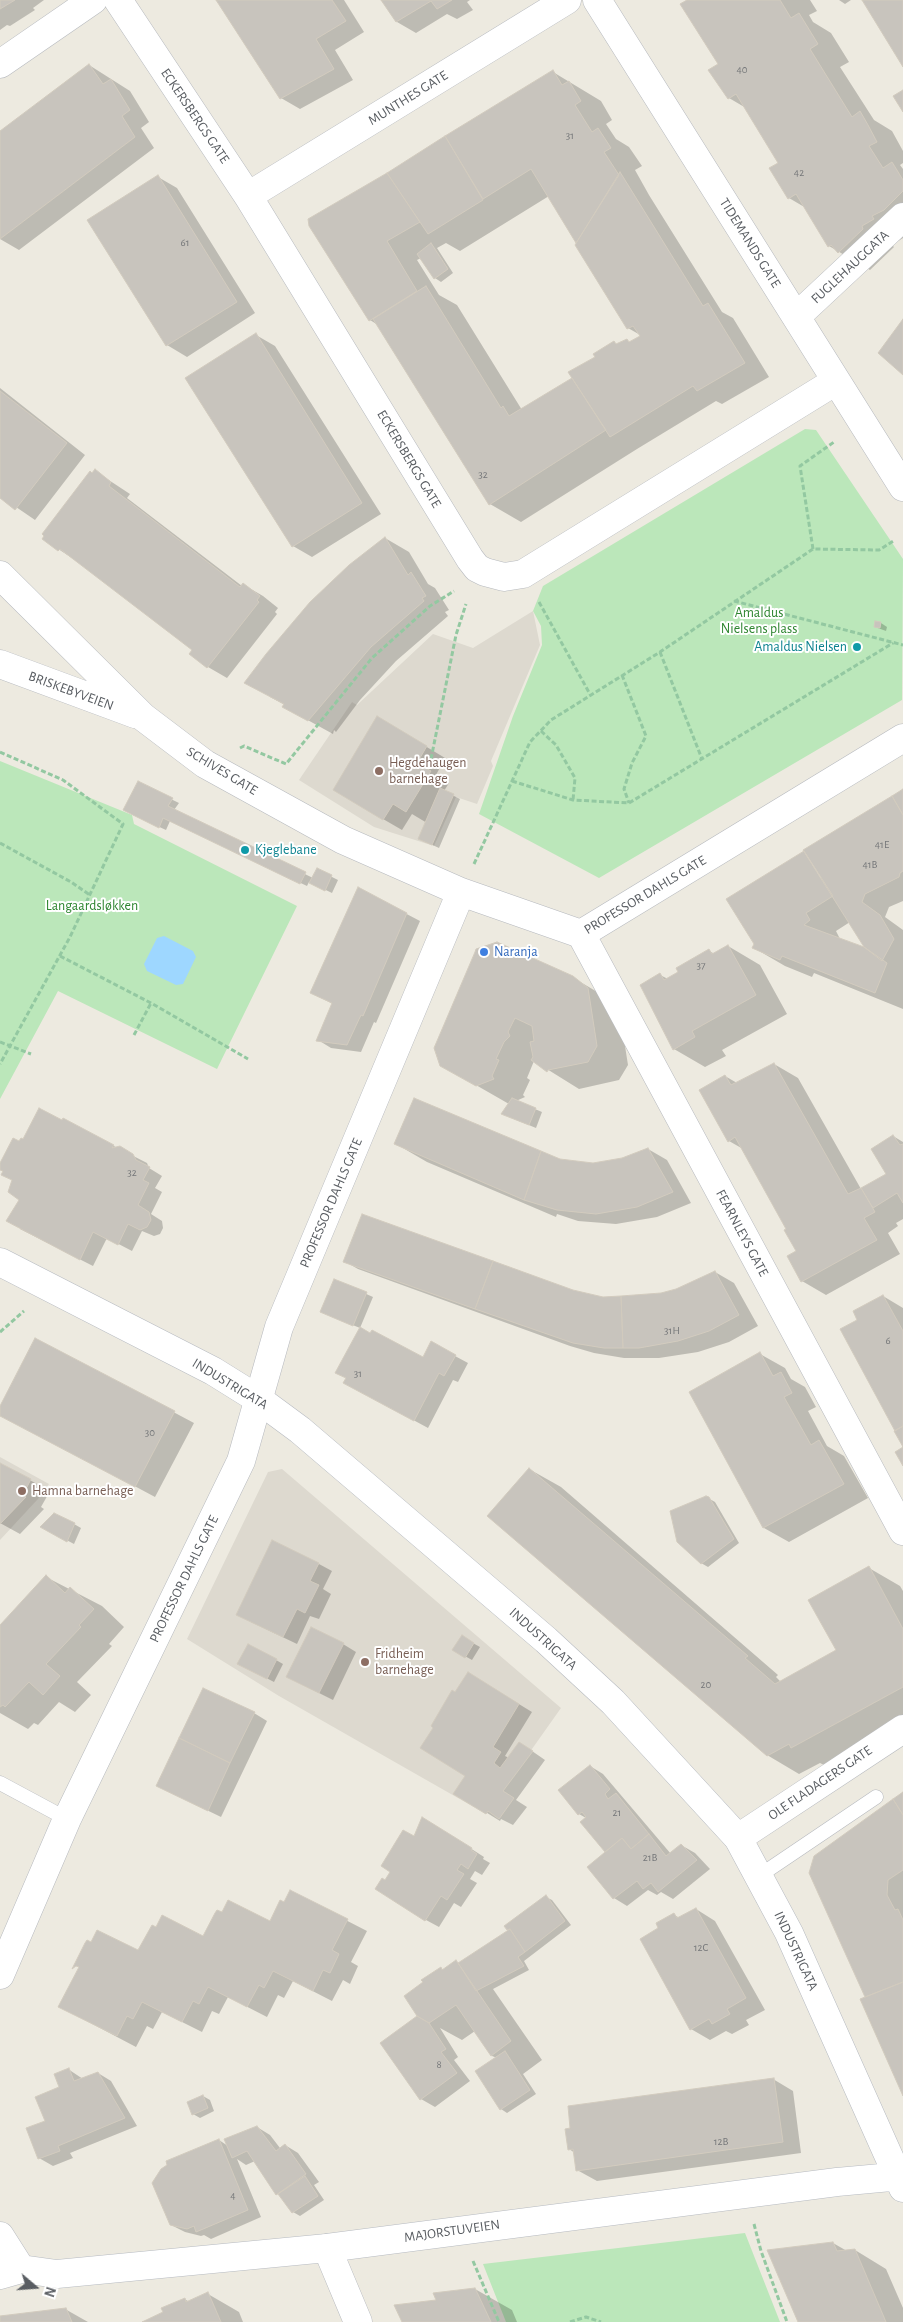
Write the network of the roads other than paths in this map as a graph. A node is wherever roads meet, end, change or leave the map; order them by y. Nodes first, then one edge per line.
1 (93, 0) edge
2 (118, 0) edge
3 (567, 0) edge
4 (597, 0) edge
5 (0, 64) edge
6 (248, 196) junction
7 (903, 217) edge
8 (797, 316) junction
9 (836, 382) junction
10 (903, 486) edge
11 (0, 575) edge
12 (0, 664) edge
13 (143, 717) junction
14 (903, 738) edge
15 (461, 892) junction
16 (581, 934) junction
17 (0, 1262) edge
18 (258, 1399) junction
19 (903, 1531) edge
20 (903, 1729) edge
21 (0, 1784) edge
22 (876, 1797) dead end
23 (67, 1819) junction
24 (738, 1838) junction
25 (759, 1876) junction
26 (0, 1975) edge
27 (902, 2181) edge
28 (0, 2236) edge
29 (327, 2248) junction
30 (10, 2272) edge
31 (358, 2322) edge

1 - 5 street
2 - 6 street, ECKERSBERGS GATE
3 - 6 street, MUNTHES GATE
4 - 8 street, TIDEMANDS GATE
6 - 9 street, ECKERSBERGS GATE
7 - 8 street, FUGLEHAUGGATA
8 - 9 street, TIDEMANDS GATE
9 - 10 street, TIDEMANDS GATE
11 - 13 street, SCHIVES GATE
12 - 13 street, BRISKEBYVEIEN
13 - 15 street, SCHIVES GATE
14 - 16 street, PROFESSOR DAHLS GATE
15 - 16 street, PROFESSOR DAHLS GATE
15 - 18 street, PROFESSOR DAHLS GATE
16 - 19 street, FEARNLEYS GATE
17 - 18 street, INDUSTRIGATA
18 - 23 street, PROFESSOR DAHLS GATE
18 - 24 street, INDUSTRIGATA
20 - 24 street, OLE FLADAGERS GATE
21 - 23 lane
22 - 25 lane
23 - 26 street, PROFESSOR DAHLS GATE
24 - 25 street, INDUSTRIGATA
25 - 27 street, INDUSTRIGATA
27 - 29 street, MAJORSTUVEIEN
28 - 30 street
29 - 30 street, MAJORSTUVEIEN
29 - 31 street

